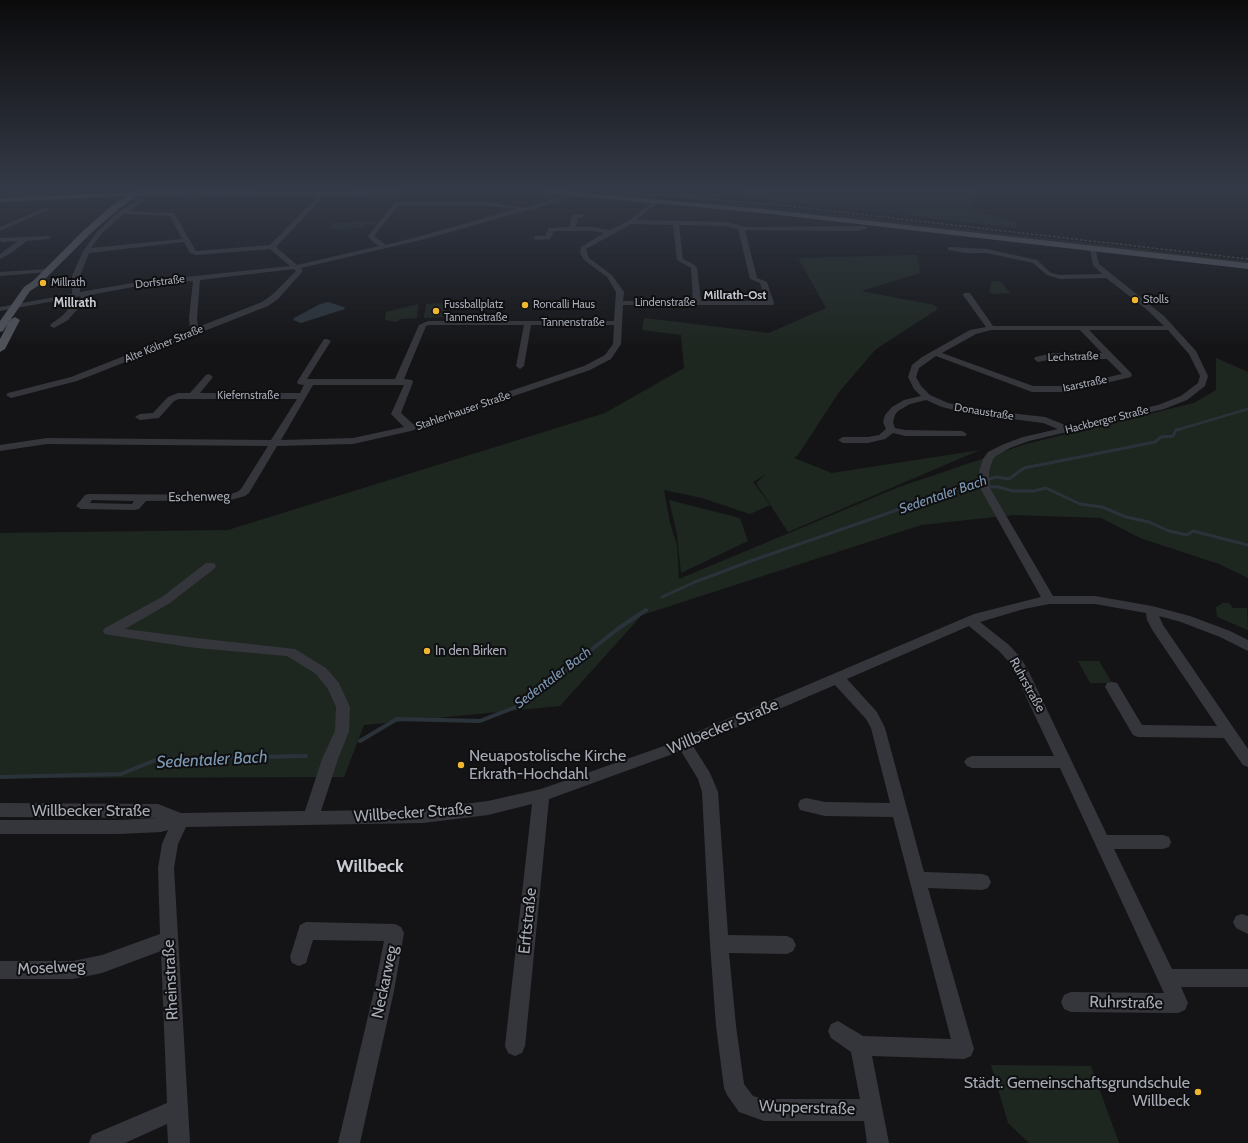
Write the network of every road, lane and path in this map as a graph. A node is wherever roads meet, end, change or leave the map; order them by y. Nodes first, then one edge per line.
1 (18, 244) edge
2 (75, 244) edge
3 (91, 244) edge
4 (147, 244) edge
5 (188, 244) edge
6 (275, 244) edge
7 (381, 244) edge
8 (396, 244) edge
9 (589, 244) edge
10 (678, 244) edge
11 (745, 244) edge
12 (1053, 244) edge
13 (272, 247) junction
14 (386, 247) junction
15 (12, 249) junction
16 (950, 249) dead end
17 (1093, 249) junction
18 (0, 250) edge
19 (86, 251) junction
20 (0, 258) edge
21 (0, 265) edge
22 (1248, 266) edge
23 (297, 267) junction
24 (48, 271) junction
25 (0, 274) edge
26 (1108, 276) junction
27 (197, 278) junction
28 (36, 283) junction
29 (86, 293) junction
30 (76, 295) junction
31 (966, 295) dead end
32 (619, 303) junction
33 (697, 303) junction
34 (27, 304) junction
35 (15, 306) junction
36 (0, 309) edge
37 (528, 323) junction
38 (619, 323) junction
39 (54, 326) dead end
40 (991, 328) junction
41 (1082, 328) junction
42 (1170, 328) junction
43 (0, 329) edge
44 (194, 330) junction
45 (327, 341) dead end
46 (0, 349) edge
47 (934, 353) junction
48 (1109, 356) junction
49 (1038, 359) dead end
50 (520, 366) dead end
51 (209, 377) dead end
52 (310, 382) junction
53 (398, 382) junction
54 (11, 395) dead end
55 (193, 396) junction
56 (302, 396) junction
57 (928, 397) junction
58 (140, 417) dead end
59 (411, 428) junction
60 (1067, 429) junction
61 (891, 430) junction
62 (962, 434) dead end
63 (95, 440) junction
64 (843, 440) dead end
65 (275, 443) junction
66 (0, 448) edge
67 (0, 452) edge
68 (142, 498) dead end
69 (210, 566) dead end
70 (1049, 600) junction
71 (1152, 610) junction
72 (971, 621) junction
73 (1248, 646) edge
74 (837, 678) junction
75 (1112, 687) dead end
76 (1229, 732) junction
77 (684, 744) junction
78 (1248, 761) edge
79 (972, 762) dead end
80 (1066, 762) junction
81 (541, 795) junction
82 (806, 805) dead end
83 (0, 810) edge
84 (900, 810) junction
85 (311, 818) junction
86 (181, 820) junction
87 (0, 827) edge
88 (1102, 842) junction
89 (1163, 842) dead end
90 (918, 880) junction
91 (982, 882) dead end
92 (168, 940) junction
93 (720, 944) junction
94 (787, 945) dead end
95 (299, 957) dead end
96 (0, 970) edge
97 (1166, 978) junction
98 (1248, 978) edge
99 (1071, 1002) dead end
100 (838, 1031) dead end
101 (515, 1046) dead end
102 (860, 1046) junction
103 (177, 1109) junction
104 (872, 1110) junction
105 (100, 1143) edge
106 (179, 1143) edge
107 (349, 1143) edge
108 (878, 1143) edge

1 - 15 street
2 - 24 main road
3 - 19 street
4 - 19 street
5 - 13 street
6 - 13 street
7 - 14 street
8 - 14 street, Dorfstraße
9 - 32 street, Stahlenhauser Straße
10 - 33 street
11 - 33 street, Lindenstraße
12 - 17 main road
13 - 23 street
14 - 23 street, Dorfstraße
15 - 18 street
15 - 20 street
16 - 26 street
17 - 22 main road
17 - 26 street, Hackberger Straße
19 - 30 street
20 - 21 street
23 - 27 street, Dorfstraße
23 - 44 street, Alte Kölner Straße
24 - 25 street
24 - 28 main road
26 - 42 street, Hackberger Straße
27 - 29 street, Dorfstraße
27 - 44 street
28 - 34 main road
28 - 35 main road
29 - 30 street, Dorfstraße
29 - 39 street
30 - 34 street, Dorfstraße
31 - 40 street
32 - 33 street, Lindenstraße
32 - 38 street, Stahlenhauser Straße
34 - 35 street, Dorfstraße
34 - 46 main road
35 - 36 street, Dorfstraße
35 - 43 main road
37 - 38 street, Tannenstraße
37 - 50 street, Tannenstraße
37 - 53 street, Tannenstraße
38 - 59 street, Stahlenhauser Straße
40 - 41 street, Donaustraße
40 - 47 street, Donaustraße
41 - 42 street, Donaustraße
41 - 48 street, Isarstraße
42 - 60 street, Hackberger Straße
44 - 54 street, Alte Kölner Straße
45 - 52 street
47 - 48 street, Isarstraße
47 - 57 street, Donaustraße
48 - 49 street, Lechstraße
51 - 55 street, Kiefernstraße
52 - 53 street
52 - 56 street, Kiefernstraße
53 - 59 street
55 - 56 street, Kiefernstraße
55 - 58 street, Kiefernstraße
56 - 65 street, Kiefernstraße
57 - 60 street, Donaustraße
57 - 61 street
59 - 65 street, Stahlenhauser Straße
60 - 70 street, Hackberger Straße
61 - 62 street
61 - 64 street
63 - 65 street, Stahlenhauser Straße
63 - 66 street, Stahlenhauser Straße
63 - 67 street, Stahlenhauser Straße
65 - 68 street, Eschenweg
69 - 85 street
70 - 71 street, Willbecker Straße
70 - 72 street, Willbecker Straße
71 - 73 street, Willbecker Straße
71 - 76 street
72 - 74 street, Willbecker Straße
72 - 80 street, Ruhrstraße
74 - 77 street, Willbecker Straße
74 - 84 street
75 - 76 street
76 - 78 street
77 - 81 street, Willbecker Straße
77 - 93 street, Wupperstraße
79 - 80 street
80 - 88 street, Ruhrstraße
81 - 85 street, Willbecker Straße
81 - 101 street, Erftstraße
82 - 84 street
83 - 86 street, Willbecker Straße
84 - 90 street
85 - 86 street, Willbecker Straße
86 - 87 street, Willbecker Straße
86 - 92 street, Rheinstraße
88 - 89 street
88 - 97 street, Ruhrstraße
90 - 91 street
90 - 102 street
92 - 96 street, Moselweg
92 - 103 street, Rheinstraße
93 - 94 street
93 - 104 street, Wupperstraße
95 - 107 street, Neckarweg
97 - 98 street, Ruhrstraße
97 - 99 street, Ruhrstraße
100 - 102 street
102 - 104 street, Wupperstraße
103 - 105 street
103 - 106 street, Rheinstraße
104 - 108 street

